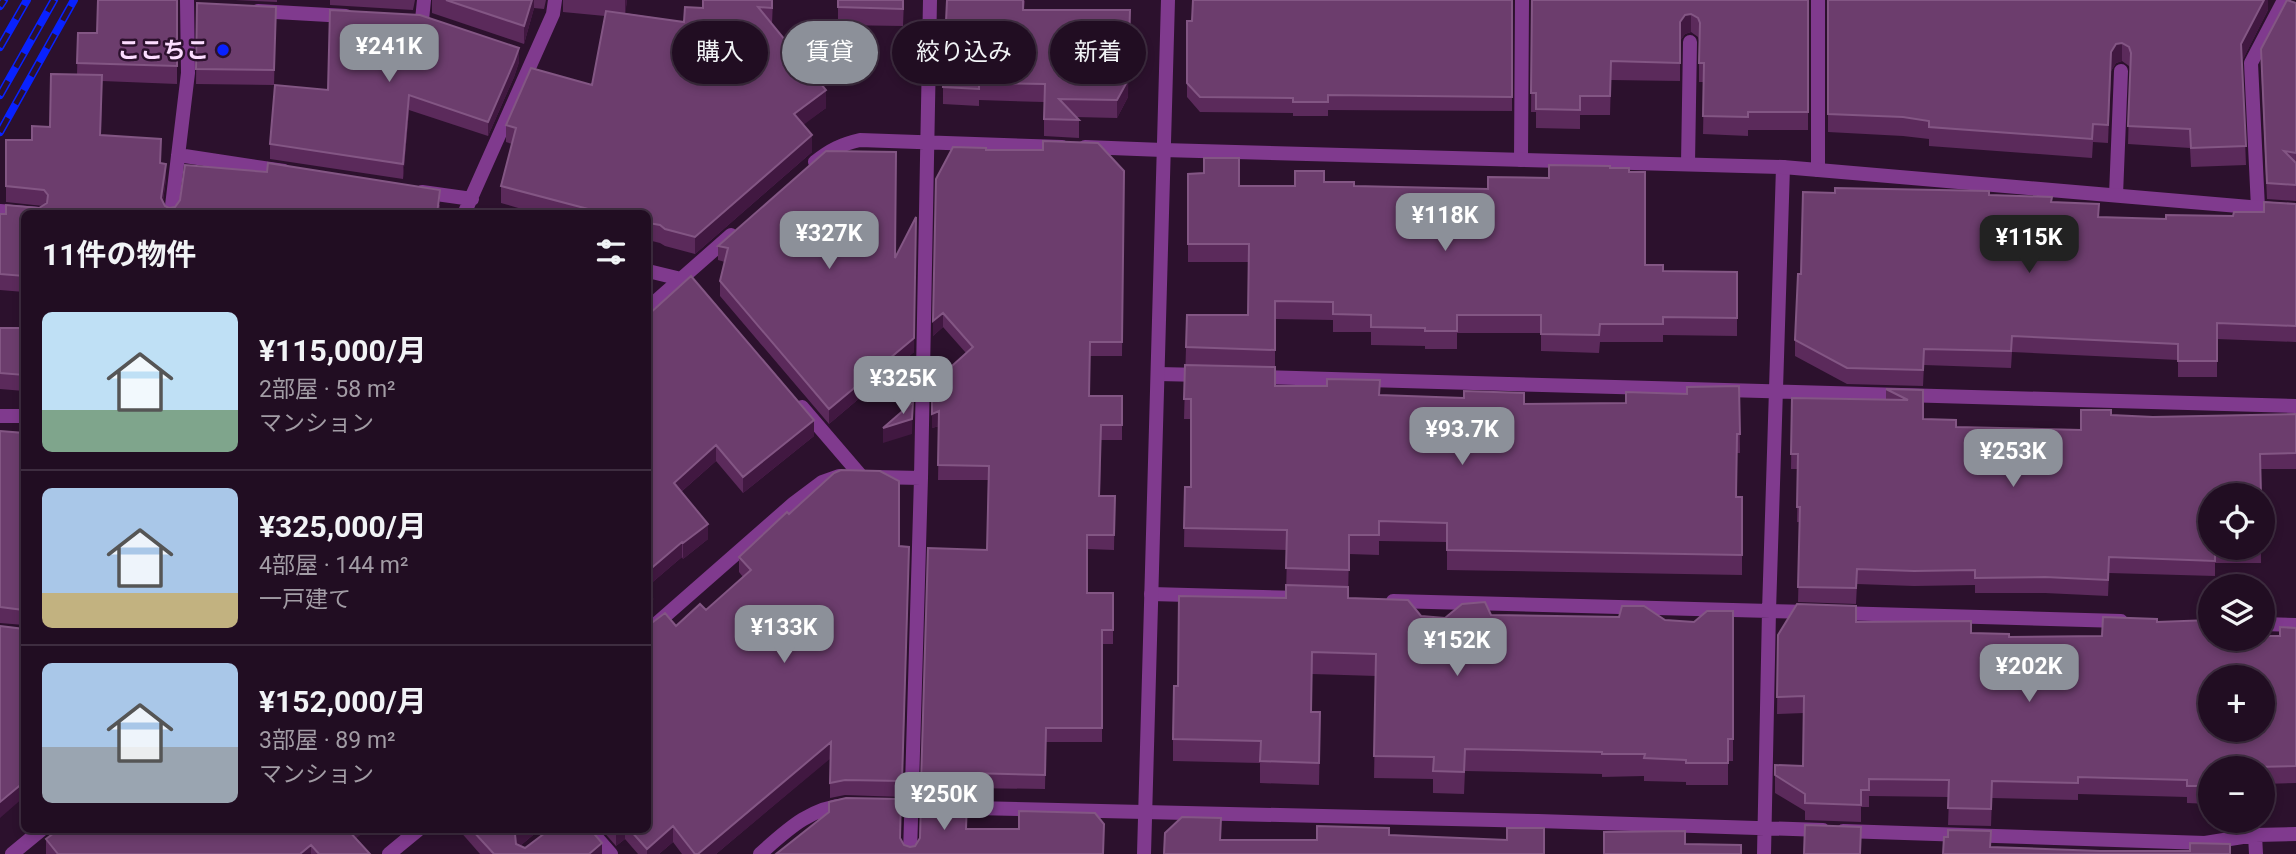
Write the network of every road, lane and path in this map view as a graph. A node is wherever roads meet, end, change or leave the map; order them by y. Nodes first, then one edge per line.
1 (424, 0) edge
2 (555, 0) edge
3 (930, 0) edge
4 (1168, 0) edge
5 (1522, 0) edge
6 (1818, 0) edge
7 (2284, 0) edge
8 (191, 5) edge
9 (242, 10) edge
10 (366, 17) edge
11 (421, 21) edge
12 (1690, 42) dead end
13 (2121, 71) dead end
14 (927, 143) junction
15 (1163, 150) junction
16 (178, 155) junction
17 (1521, 160) junction
18 (1688, 163) junction
19 (1783, 167) junction
20 (807, 170) edge
21 (1818, 170) junction
22 (298, 173) edge
23 (405, 189) edge
24 (2116, 195) junction
25 (472, 200) junction
26 (2258, 208) junction
27 (171, 210) edge
28 (466, 210) edge
29 (0, 211) edge
30 (2296, 211) edge
31 (21, 213) edge
32 (737, 230) edge
33 (651, 272) edge
34 (688, 278) junction
35 (651, 306) edge
36 (1158, 374) junction
37 (1213, 376) edge
38 (1240, 376) edge
39 (1777, 391) junction
40 (792, 395) edge
41 (2296, 406) edge
42 (21, 415) edge
43 (0, 416) edge
44 (862, 477) junction
45 (921, 478) junction
46 (1151, 594) junction
47 (1324, 599) edge
48 (1380, 600) edge
49 (1769, 611) junction
50 (2141, 621) edge
51 (2275, 624) edge
52 (2296, 625) edge
53 (651, 628) edge
54 (912, 807) junction
55 (1145, 813) junction
56 (1764, 828) junction
57 (37, 833) edge
58 (414, 833) edge
59 (593, 833) edge
60 (2296, 834) edge
61 (2255, 835) junction
62 (12, 854) edge
63 (389, 854) edge
64 (611, 854) edge
65 (760, 854) edge
66 (910, 854) edge
67 (1144, 854) edge
68 (1764, 854) edge
69 (2256, 854) edge

1 - 11 street
2 - 25 street
3 - 14 street
4 - 15 street
5 - 17 street
6 - 21 street
7 - 26 street
8 - 16 street
9 - 10 street
12 - 18 street
13 - 24 street
14 - 15 street
14 - 20 street
14 - 45 street
15 - 17 street
15 - 36 street
16 - 22 street
16 - 27 street
17 - 18 street
18 - 19 street
19 - 21 street
19 - 39 street
21 - 24 street
23 - 25 street
24 - 26 street
25 - 28 street
26 - 30 street
29 - 31 street
32 - 34 street
33 - 34 street
34 - 35 street
36 - 37 street
36 - 46 street
38 - 39 street
39 - 41 street
39 - 49 street
40 - 44 street
42 - 43 street
44 - 45 street
44 - 53 street
45 - 54 street
46 - 47 street
46 - 55 street
48 - 49 street
49 - 50 street
49 - 56 street
51 - 52 street
54 - 55 street
54 - 65 street
54 - 66 street
55 - 56 street
55 - 67 street
56 - 61 street
56 - 68 street
57 - 62 street
58 - 63 street
59 - 64 street
60 - 61 street
61 - 69 street

